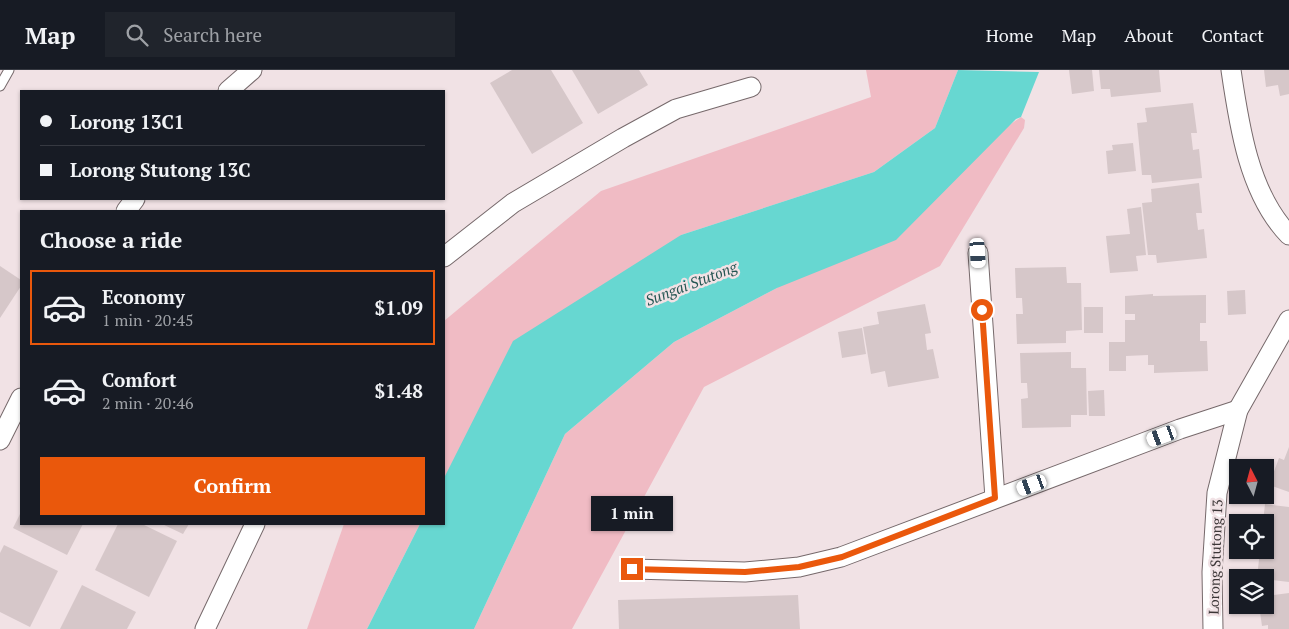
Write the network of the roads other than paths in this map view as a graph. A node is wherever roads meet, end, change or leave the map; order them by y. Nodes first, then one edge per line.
1 (9, 70) edge
2 (252, 70) edge
3 (1231, 70) edge
4 (0, 86) edge
5 (752, 87) dead end
6 (229, 90) edge
7 (1289, 235) edge
8 (978, 253) dead end
9 (445, 256) edge
10 (1289, 320) edge
11 (20, 400) edge
12 (1238, 410) junction
13 (0, 440) edge
14 (995, 498) junction
15 (255, 525) edge
16 (632, 569) dead end
17 (205, 629) edge
18 (1213, 629) edge

1 - 4 lane
2 - 6 street
3 - 7 street
5 - 9 street
8 - 14 street
10 - 12 street, Lorong Stutong 13
11 - 13 street
12 - 14 street
12 - 18 street, Lorong Stutong 13
14 - 16 street
15 - 17 street

